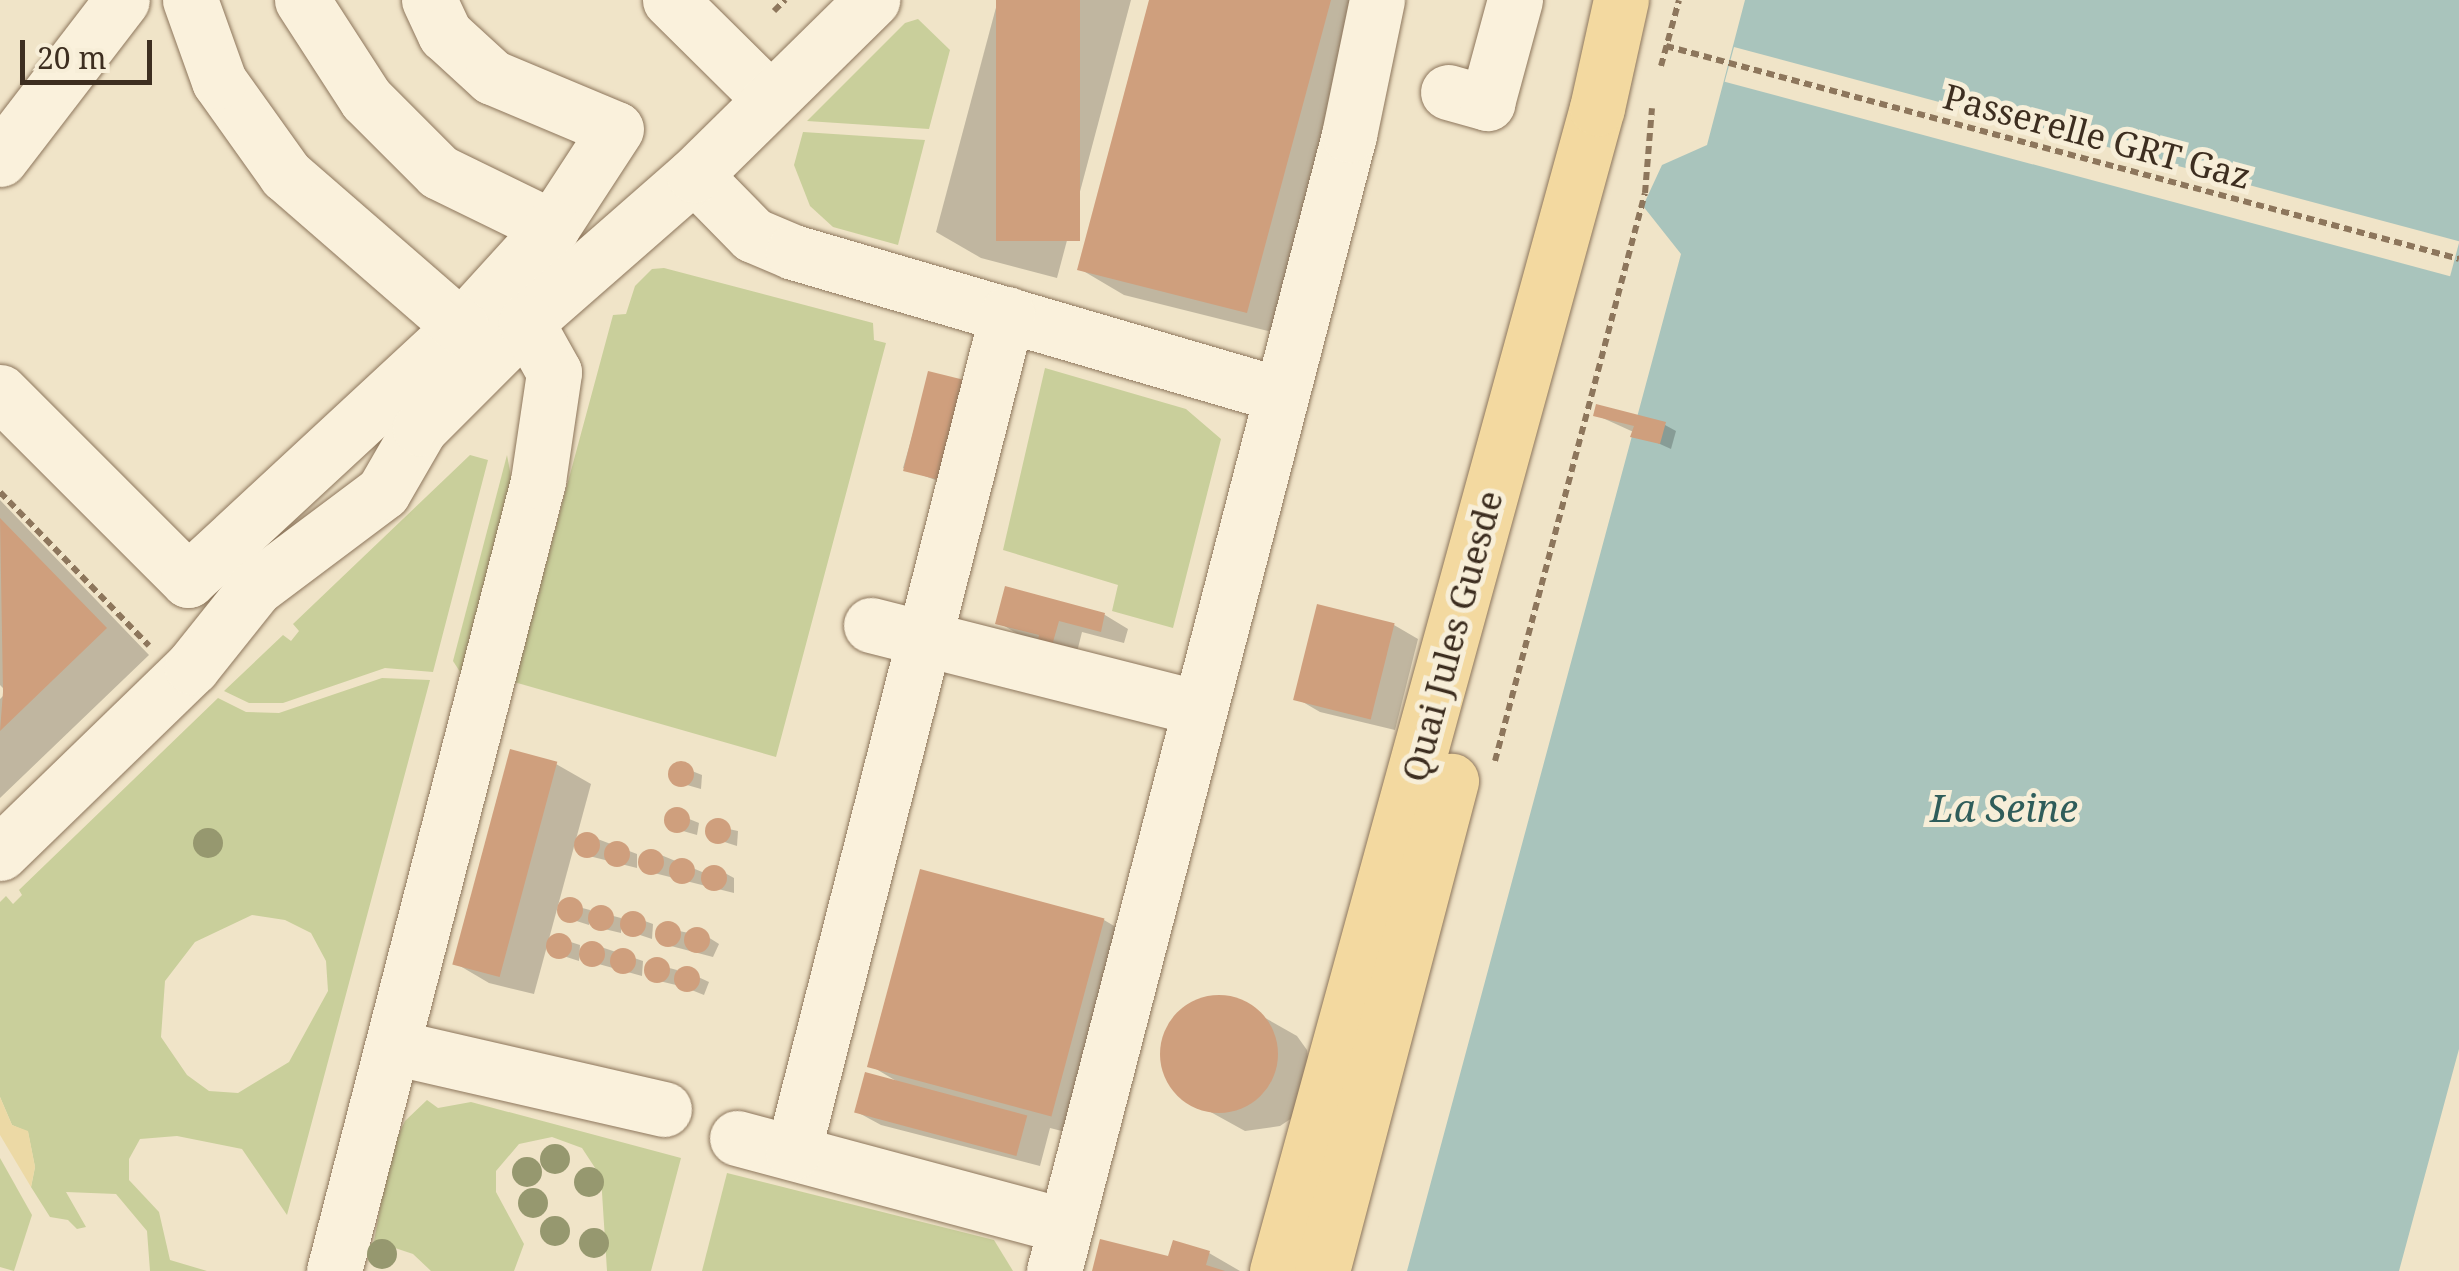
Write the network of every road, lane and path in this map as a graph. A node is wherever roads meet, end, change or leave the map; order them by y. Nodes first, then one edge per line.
1 (122, 0) edge
2 (190, 0) edge
3 (302, 0) edge
4 (428, 0) edge
5 (670, 0) edge
6 (786, 0) edge
7 (872, 0) edge
8 (1377, 0) edge
9 (1515, 0) edge
10 (1621, 0) edge
11 (1679, 0) edge
12 (774, 10) dead end
13 (1660, 23) edge
14 (1657, 84) dead end
15 (1448, 92) dead end
16 (768, 97) junction
17 (1652, 102) dead end
18 (0, 159) edge
19 (694, 175) junction
20 (552, 227) junction
21 (2459, 260) edge
22 (1006, 314) junction
23 (526, 322) junction
24 (461, 327) junction
25 (0, 392) edge
26 (1278, 394) junction
27 (0, 492) edge
28 (871, 625) dead end
29 (924, 638) junction
30 (158, 655) dead end
31 (1198, 708) junction
32 (1492, 771) dead end
33 (0, 852) edge
34 (393, 1047) junction
35 (664, 1109) dead end
36 (737, 1138) dead end
37 (793, 1152) junction
38 (1059, 1248) edge
39 (334, 1271) edge
40 (1278, 1271) edge
41 (1322, 1271) edge

1 - 18 lane
2 - 24 lane
3 - 20 lane
4 - 20 lane
5 - 16 lane
6 - 12 path
7 - 16 lane
8 - 26 lane
9 - 15 lane
10 - 40 main road, Quai Jules Guesde
11 - 13 path
13 - 14 path
13 - 21 path, Passerelle GRT Gaz
13 - 41 main road, Quai Jules Guesde
16 - 19 lane
17 - 32 path
19 - 22 lane
19 - 23 lane
20 - 24 lane
22 - 26 lane
22 - 29 lane
23 - 33 lane
23 - 34 lane
24 - 25 lane
26 - 31 lane
27 - 30 path
28 - 29 lane
29 - 31 lane
29 - 37 lane
31 - 38 lane
34 - 35 lane
34 - 39 lane
36 - 37 lane
37 - 38 lane

